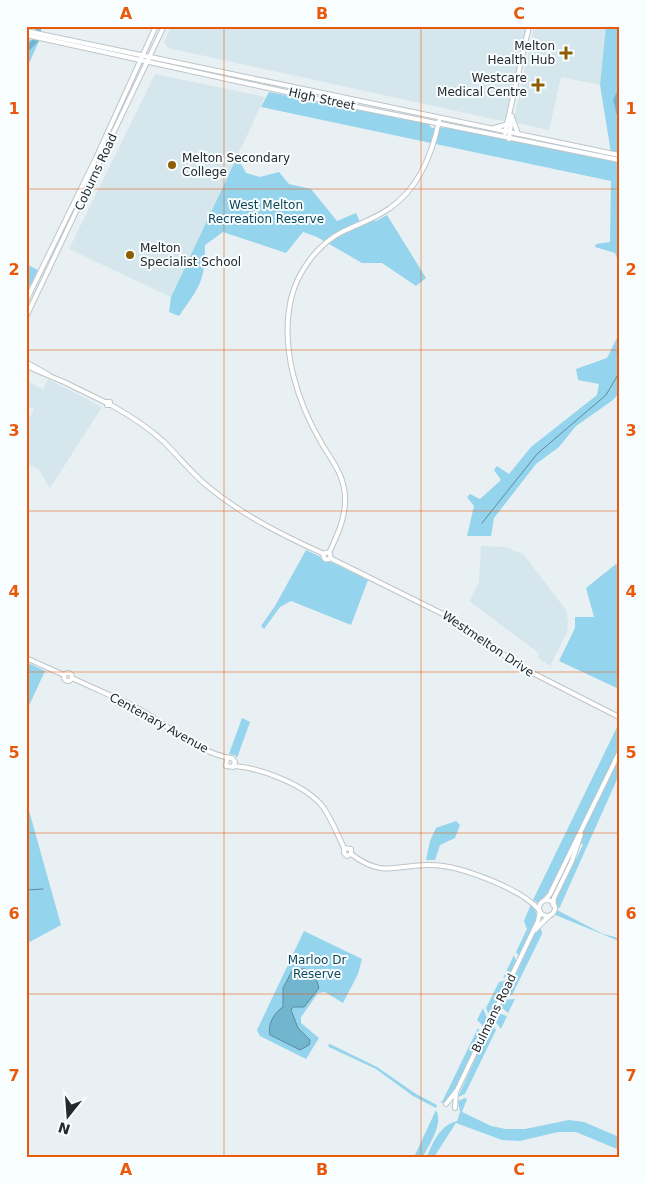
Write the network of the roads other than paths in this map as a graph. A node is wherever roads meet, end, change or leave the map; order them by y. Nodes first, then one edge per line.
1 (156, 26) edge
2 (164, 26) edge
3 (529, 26) edge
4 (26, 31) edge
5 (26, 35) edge
6 (37, 35) junction
7 (68, 41) junction
8 (143, 54) junction
9 (150, 56) junction
10 (140, 60) junction
11 (148, 62) junction
12 (512, 108) junction
13 (512, 115) junction
14 (440, 120) junction
15 (508, 124) junction
16 (487, 128) junction
17 (505, 132) junction
18 (511, 133) junction
19 (518, 134) junction
20 (504, 138) junction
21 (510, 139) junction
22 (619, 156) edge
23 (619, 160) edge
24 (79, 192) junction
25 (85, 196) junction
26 (36, 280) junction
27 (43, 283) junction
28 (26, 301) edge
29 (26, 318) edge
30 (26, 362) edge
31 (26, 366) edge
32 (49, 375) junction
33 (328, 555) junction
34 (26, 658) edge
35 (619, 717) edge
36 (619, 753) edge
37 (226, 760) junction
38 (234, 764) junction
39 (586, 821) junction
40 (530, 900) junction
41 (543, 901) junction
42 (554, 904) junction
43 (539, 910) junction
44 (549, 916) junction
45 (531, 935) junction
46 (457, 1090) junction
47 (446, 1104) dead end
48 (455, 1108) dead end

1 - 8 street, Coburns Road
2 - 9 street, Coburns Road
3 - 12 street
4 - 6 street, High Street
5 - 6 street, High Street
6 - 7 street, High Street
7 - 8 street, High Street
7 - 10 street, High Street
8 - 9 street, High Street
8 - 10 street, Coburns Road
9 - 11 street, Coburns Road
9 - 14 street, High Street
10 - 11 street, High Street
10 - 24 street, Coburns Road
11 - 14 street, High Street
11 - 25 street, Coburns Road
12 - 13 street
12 - 15 street
13 - 18 street
13 - 19 street
14 - 16 street, High Street
14 - 20 street, High Street
14 - 33 street
15 - 16 street
15 - 17 street
16 - 17 street, High Street
17 - 18 street, High Street
17 - 20 street
18 - 19 street, High Street
18 - 21 street
19 - 22 street, High Street
20 - 21 street, High Street
21 - 23 street, High Street
24 - 25 street
24 - 26 street, Coburns Road
25 - 27 street, Coburns Road
26 - 27 street
26 - 28 street, Coburns Road
27 - 29 street, Coburns Road
30 - 32 street, Westmelton Drive
31 - 32 street, Westmelton Drive
32 - 33 street, Westmelton Drive
33 - 35 street, Westmelton Drive
34 - 37 street, Centenary Avenue
36 - 39 street
37 - 38 street
37 - 38 street
38 - 40 street
39 - 41 street
39 - 42 street
40 - 41 street
40 - 43 street
41 - 42 street
41 - 43 street
42 - 44 street
43 - 44 street
43 - 45 street, Bulmans Road
44 - 45 street, Bulmans Road
45 - 46 street, Bulmans Road
46 - 47 street, Bulmans Road
46 - 48 street, Bulmans Road

